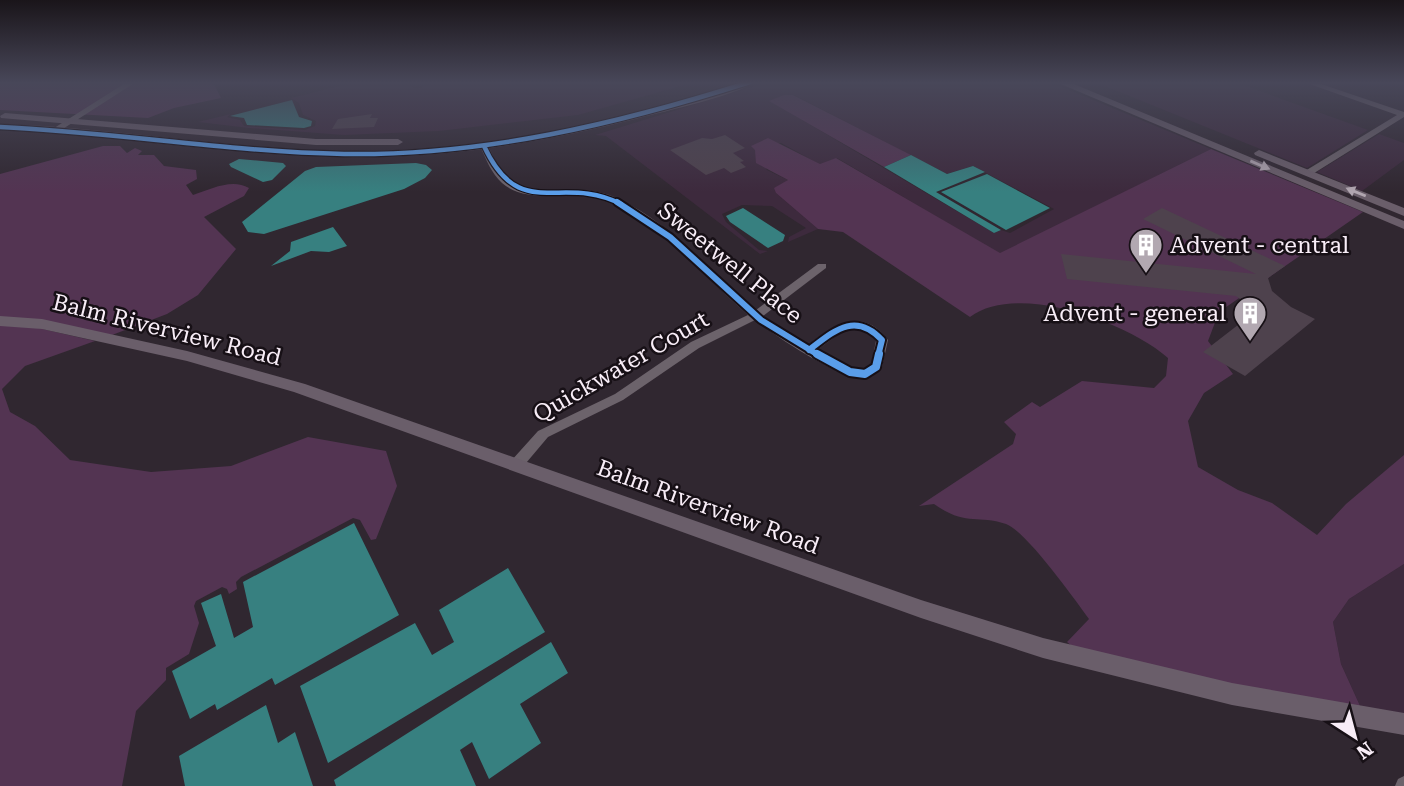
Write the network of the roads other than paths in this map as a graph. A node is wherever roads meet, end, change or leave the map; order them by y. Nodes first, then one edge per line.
1 (48, 119) edge
2 (583, 119) edge
3 (628, 119) edge
4 (1149, 119) edge
5 (1166, 119) edge
6 (1175, 119) edge
7 (1396, 119) edge
8 (71, 120) junction
9 (1191, 125) junction
10 (0, 127) edge
11 (55, 130) junction
12 (484, 146) junction
13 (1308, 173) junction
14 (1296, 180) junction
15 (1404, 212) edge
16 (1404, 225) edge
17 (822, 267) dead end
18 (756, 315) junction
19 (0, 321) edge
20 (808, 350) junction
21 (516, 465) junction
22 (1404, 724) edge

1 - 8 main road
2 - 8 main road
3 - 12 main road
4 -> 14 main road
5 - 9 main road
6 - 9 main road
7 - 13 street
8 - 11 street
9 - 13 main road
10 - 11 main road
11 - 12 main road
12 - 18 street, Sweetwell Place
13 - 14 main road
15 -> 13 main road
14 - 16 main road
17 - 18 street, Quickwater Court
18 - 20 street, Sweetwell Place
18 - 21 street, Quickwater Court
19 - 21 main road, Balm Riverview Road
20 - 20 street, Sweetwell Place
21 - 22 main road, Balm Riverview Road

